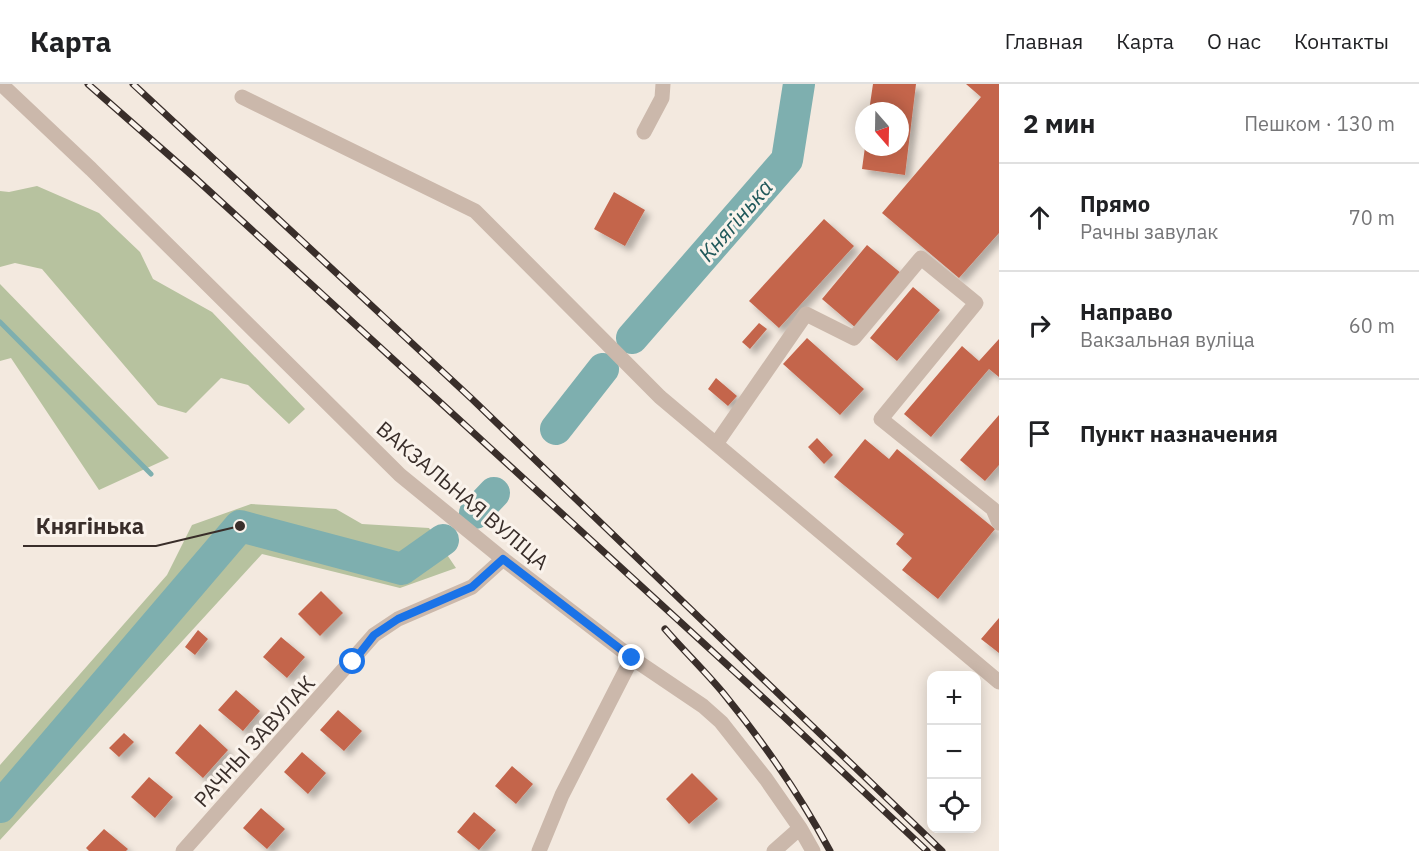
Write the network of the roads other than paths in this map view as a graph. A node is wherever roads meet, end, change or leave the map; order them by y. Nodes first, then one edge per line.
1 (1, 84) edge
2 (663, 84) edge
3 (242, 97) dead end
4 (644, 132) dead end
5 (716, 444) junction
6 (978, 498) junction
7 (999, 501) edge
8 (999, 523) edge
9 (503, 559) junction
10 (632, 658) junction
11 (999, 682) edge
12 (800, 828) junction
13 (183, 851) edge
14 (539, 851) edge
15 (774, 851) edge
16 (813, 851) edge

1 - 9 street, ВАКЗАЛЬНАЯ ВУЛІЦА
2 - 4 street
3 - 5 street
5 - 6 street
5 - 11 street
6 - 7 street
6 - 8 street
9 - 10 street, ВАКЗАЛЬНАЯ ВУЛІЦА
9 - 13 street, РАЧНЫ ЗАВУЛАК
10 - 12 street, ВАКЗАЛЬНАЯ ВУЛІЦА
10 - 14 street
12 - 15 street
12 - 16 street, ВАКЗАЛЬНАЯ ВУЛІЦА

